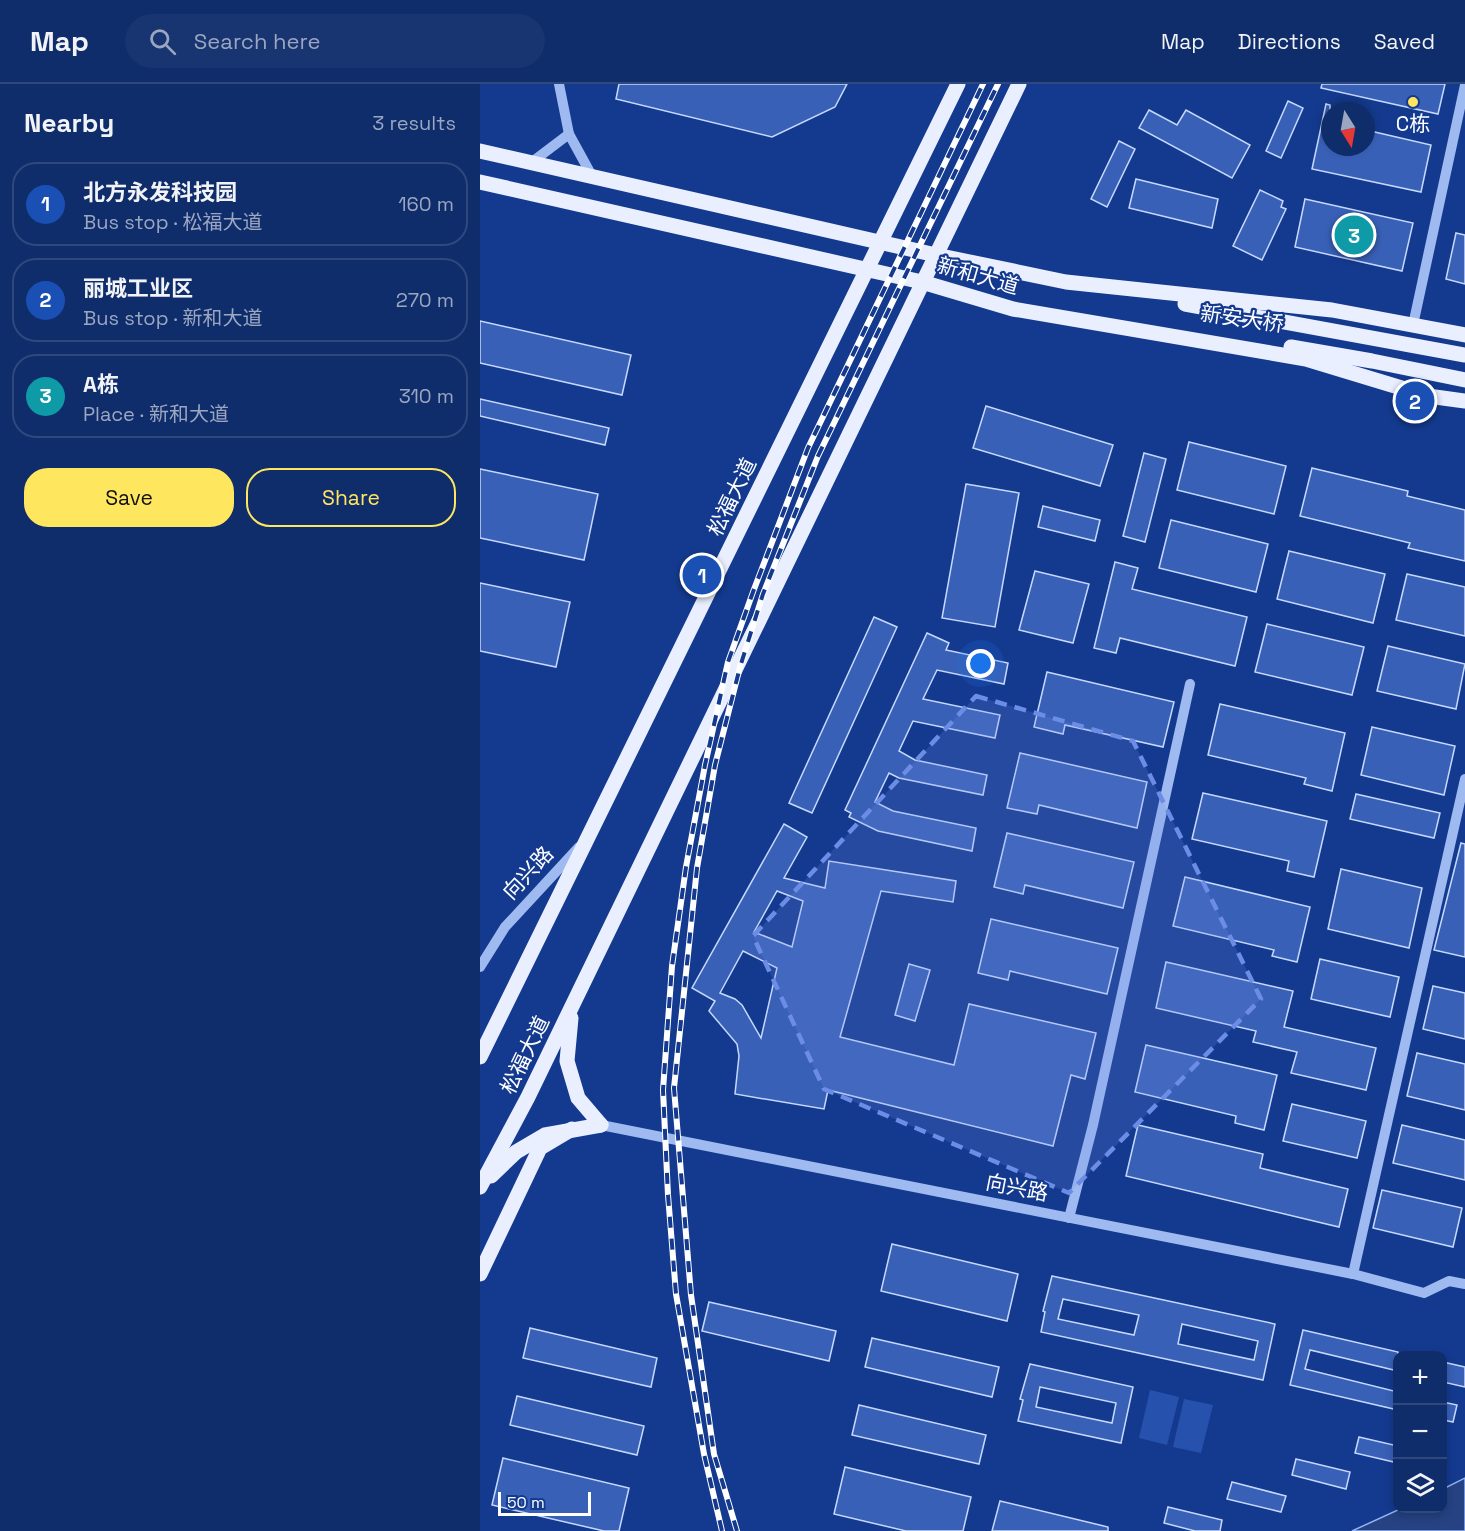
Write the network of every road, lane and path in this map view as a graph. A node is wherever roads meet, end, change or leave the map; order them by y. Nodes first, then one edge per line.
1 (560, 84) edge
2 (958, 84) edge
3 (1019, 84) edge
4 (1465, 85) edge
5 (569, 134) junction
6 (480, 151) edge
7 (532, 162) junction
8 (592, 176) junction
9 (480, 182) edge
10 (882, 241) junction
11 (936, 255) junction
12 (867, 270) junction
13 (922, 282) junction
14 (1066, 282) junction
15 (1012, 309) junction
16 (1413, 325) junction
17 (1465, 335) edge
18 (1465, 355) edge
19 (1465, 380) edge
20 (1465, 401) edge
21 (1190, 684) dead end
22 (1465, 779) edge
23 (588, 838) junction
24 (480, 967) edge
25 (572, 1006) junction
26 (480, 1057) edge
27 (601, 1125) junction
28 (572, 1129) junction
29 (480, 1187) edge
30 (1069, 1218) junction
31 (480, 1274) edge
32 (1353, 1274) junction
33 (1465, 1284) edge

1 - 5 street
2 - 10 main road, 松福大道
3 - 11 main road, 松福大道
4 - 16 street
5 - 7 street
5 - 8 street
6 - 7 main road, 新和大道
7 - 8 main road, 新和大道
8 - 10 main road, 新和大道
9 - 12 main road, 新和大道
10 - 11 main road, 新和大道
10 - 12 main road, 松福大道
11 - 13 main road, 松福大道
11 - 14 main road, 新和大道
12 - 13 main road, 新和大道
12 - 23 main road, 松福大道
13 - 15 main road, 新和大道
13 - 25 main road, 松福大道
14 - 16 main road, 新和大道
14 - 18 main road, 新安大桥
15 - 19 main road, 新安大桥
15 - 20 main road, 新和大道
16 - 17 main road, 新和大道
21 - 30 street
22 - 32 street
23 - 24 street, 向兴路
23 - 26 main road, 松福大道
25 - 27 main road, 松福大道
25 - 29 main road, 松福大道
27 - 28 main road, 松福大道
27 - 30 street, 向兴路
28 - 29 main road, 松福大道
28 - 31 main road
30 - 32 street, 向兴路
32 - 33 street, 向兴路

